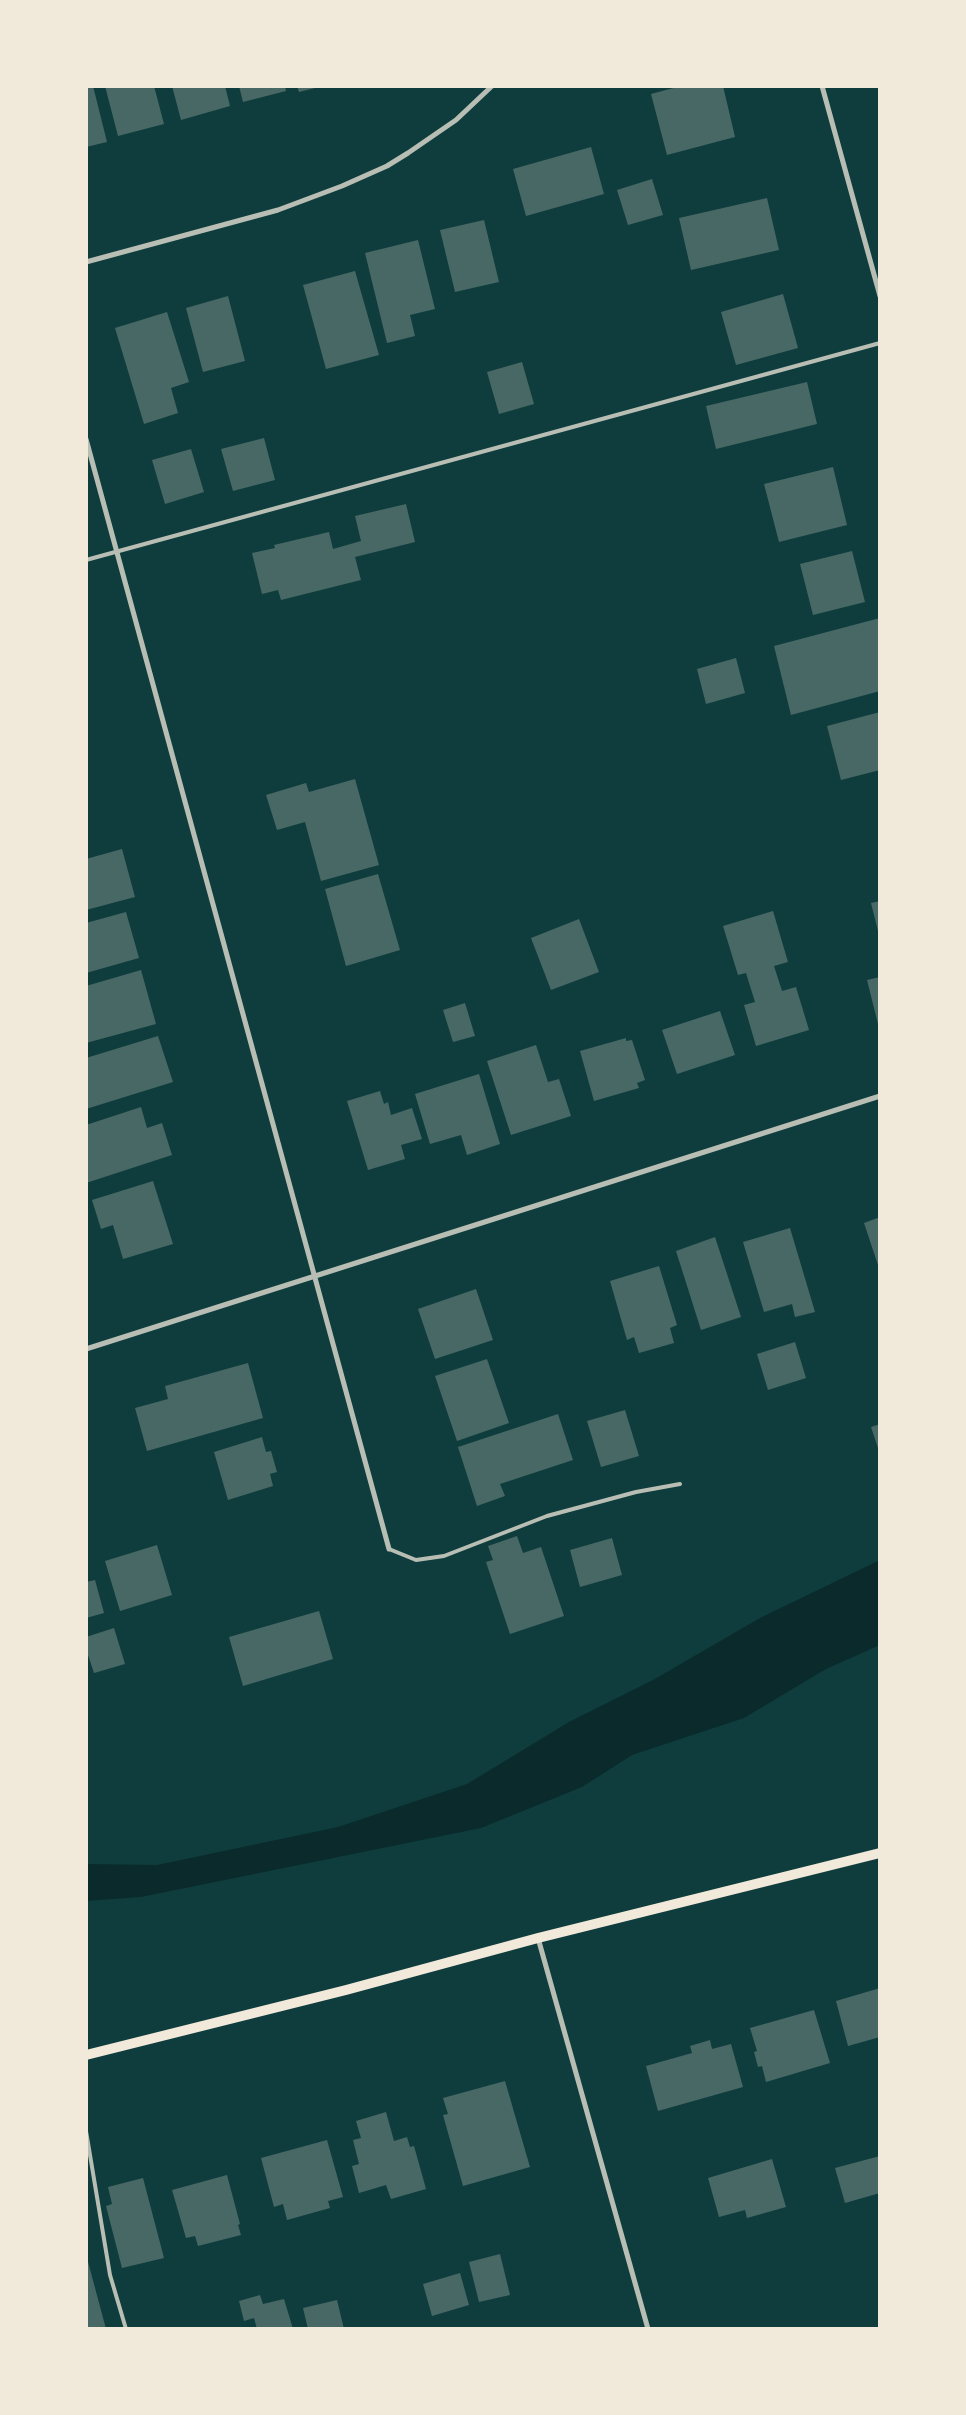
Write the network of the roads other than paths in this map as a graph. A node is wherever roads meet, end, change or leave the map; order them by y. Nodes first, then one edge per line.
1 (492, 86) edge
2 (822, 86) edge
3 (86, 262) edge
4 (880, 296) edge
5 (880, 343) edge
6 (86, 439) edge
7 (117, 552) junction
8 (86, 560) edge
9 (880, 1096) edge
10 (314, 1275) junction
11 (86, 1349) edge
12 (680, 1484) dead end
13 (389, 1549) joint
14 (880, 1853) edge
15 (538, 1938) junction
16 (86, 2056) edge
17 (86, 2131) edge
18 (126, 2329) edge
19 (648, 2329) edge

1 - 3 street
2 - 4 street
5 - 7 lane
6 - 7 street
7 - 8 lane
7 - 10 street
9 - 10 street
10 - 11 street
10 - 13 street
12 - 13 lane
14 - 15 main road
15 - 16 main road
15 - 19 street
17 - 18 lane

